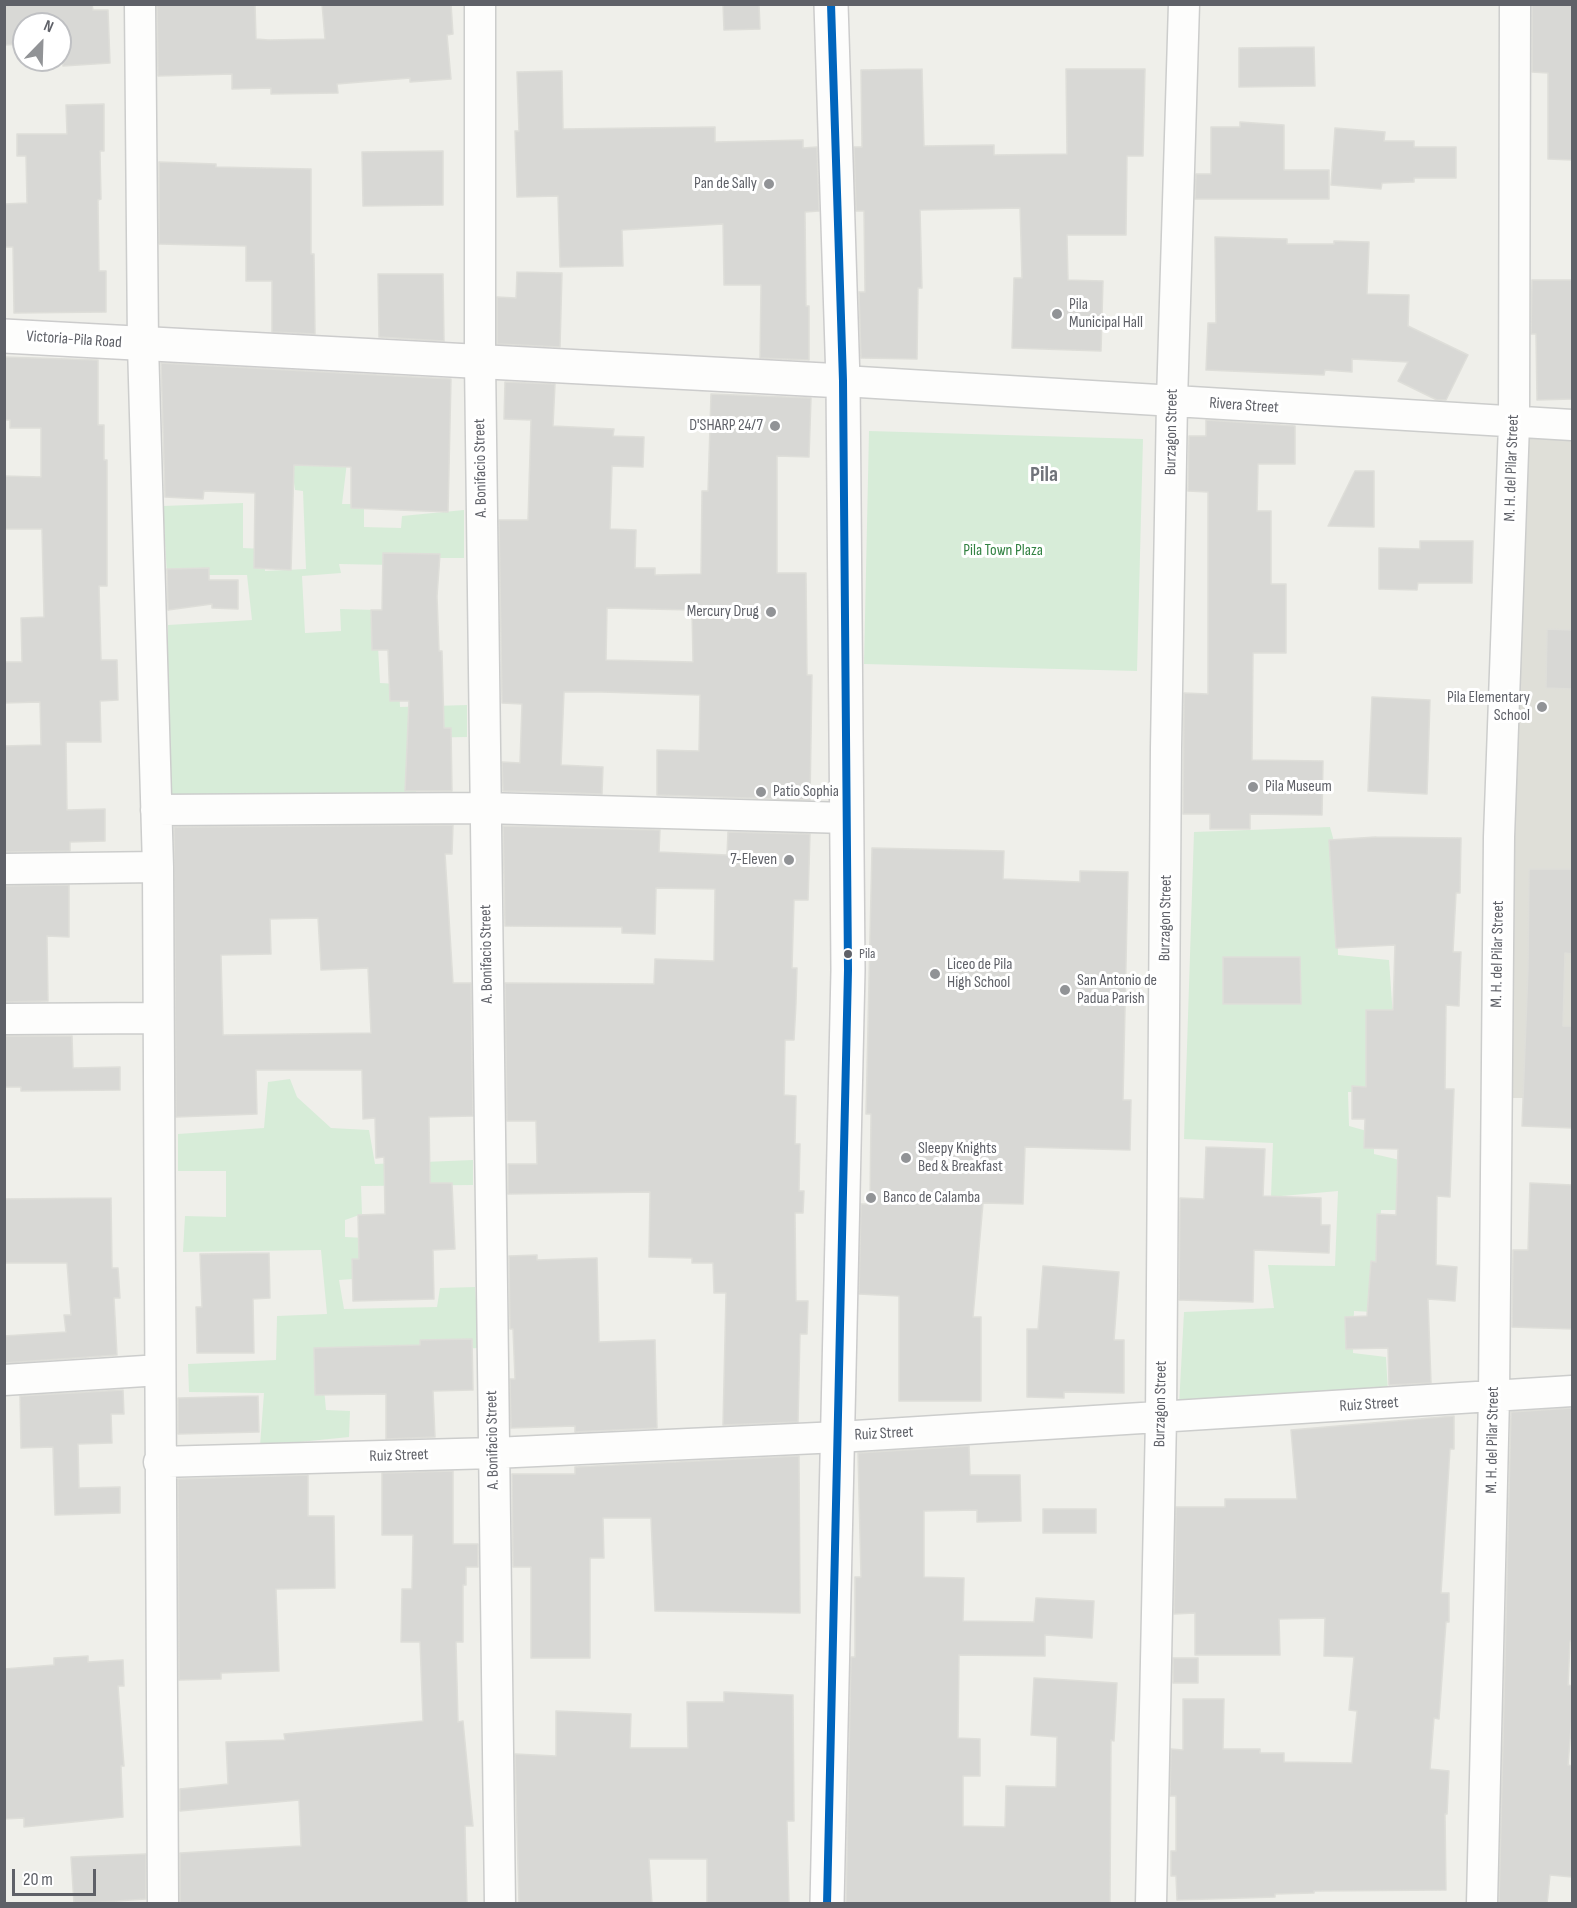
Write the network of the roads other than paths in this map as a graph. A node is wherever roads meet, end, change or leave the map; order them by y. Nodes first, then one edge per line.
1 (140, 4) edge
2 (480, 4) edge
3 (831, 4) edge
4 (1184, 4) edge
5 (1515, 4) edge
6 (4, 336) edge
7 (143, 345) junction
8 (480, 361) junction
9 (843, 381) junction
10 (1172, 401) junction
11 (1514, 424) junction
12 (1572, 425) edge
13 (485, 808) junction
14 (156, 810) junction
15 (847, 818) junction
16 (158, 867) junction
17 (4, 869) edge
18 (158, 1018) junction
19 (4, 1019) edge
20 (160, 1370) junction
21 (4, 1380) edge
22 (1572, 1391) edge
23 (1494, 1397) junction
24 (1161, 1418) junction
25 (839, 1437) junction
26 (494, 1453) junction
27 (159, 1462) junction
28 (163, 1904) edge
29 (500, 1904) edge
30 (827, 1904) edge
31 (1150, 1904) edge
32 (1482, 1904) edge

1 - 7 street
2 - 8 street, A. Bonifacio Street
3 - 9 main road
4 - 10 street, Burzagon Street
5 - 11 street, M. H. del Pilar Street
6 - 7 main road, Victoria-Pila Road
7 - 8 main road, Victoria-Pila Road
7 - 14 street
8 - 9 main road, Victoria-Pila Road
8 - 13 street, A. Bonifacio Street
9 - 10 street, Rivera Street
9 - 15 main road
10 - 11 street, Rivera Street
10 - 24 street, Burzagon Street
11 - 12 street, Rivera Street
11 - 23 street, M. H. del Pilar Street
13 - 14 street
13 - 15 street
13 - 26 street, A. Bonifacio Street
14 - 16 street
15 - 25 main road
16 - 17 street
16 - 18 street
18 - 19 street
18 - 20 street
20 - 21 street
20 - 27 street
22 - 23 street, Ruiz Street
23 - 24 street, Ruiz Street
23 - 32 street, M. H. del Pilar Street
24 - 25 street, Ruiz Street
24 - 31 street, Burzagon Street
25 - 26 street, Ruiz Street
25 - 30 main road
26 - 27 street, Ruiz Street
26 - 29 street, A. Bonifacio Street
27 - 28 street

